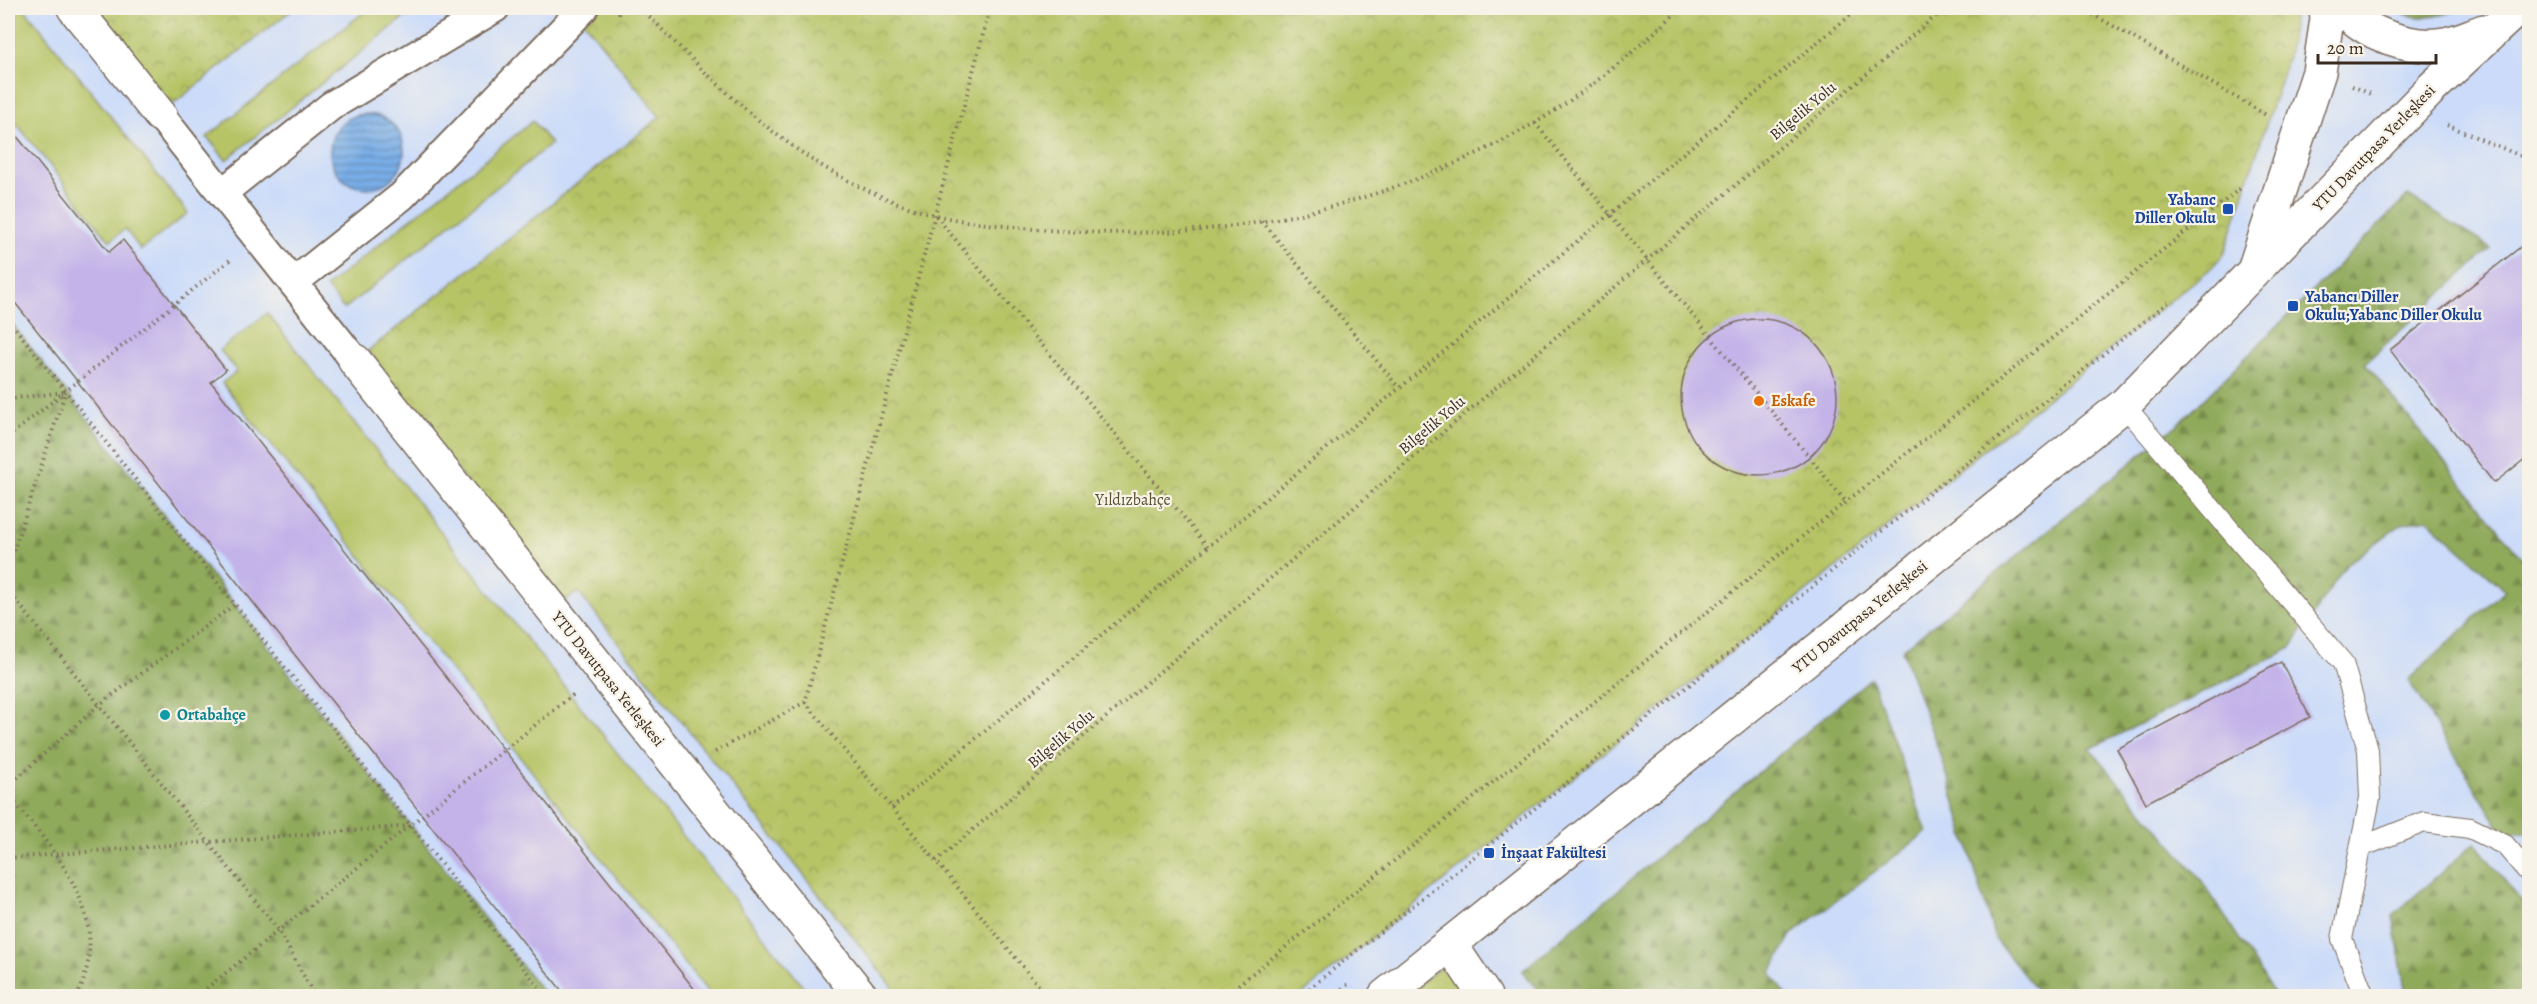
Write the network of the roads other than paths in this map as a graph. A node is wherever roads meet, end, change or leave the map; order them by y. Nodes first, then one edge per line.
1 (74, 8) edge
2 (495, 8) edge
3 (2326, 8) edge
4 (2344, 8) edge
5 (581, 10) edge
6 (2507, 17) edge
7 (160, 115) joint
8 (222, 193) junction
9 (2254, 272) junction
10 (293, 283) junction
11 (355, 361) joint
12 (2124, 405) junction
13 (2361, 847) junction
14 (2529, 874) edge
15 (1450, 944) junction
16 (861, 996) edge
17 (1385, 996) edge
18 (1485, 996) edge
19 (2364, 996) edge

1 - 7 street
2 - 8 street
3 - 9 street, YTU Davutpasa Yerleşkesi
4 - 6 street, YTU Davutpasa Yerleşkesi
5 - 10 street
6 - 9 street, YTU Davutpasa Yerleşkesi
7 - 8 street
8 - 10 street
9 - 12 street, YTU Davutpasa Yerleşkesi
10 - 11 street
11 - 16 street, YTU Davutpasa Yerleşkesi
12 - 13 lane
12 - 15 street, YTU Davutpasa Yerleşkesi
13 - 14 lane
13 - 19 lane
15 - 17 street, YTU Davutpasa Yerleşkesi
15 - 18 street

